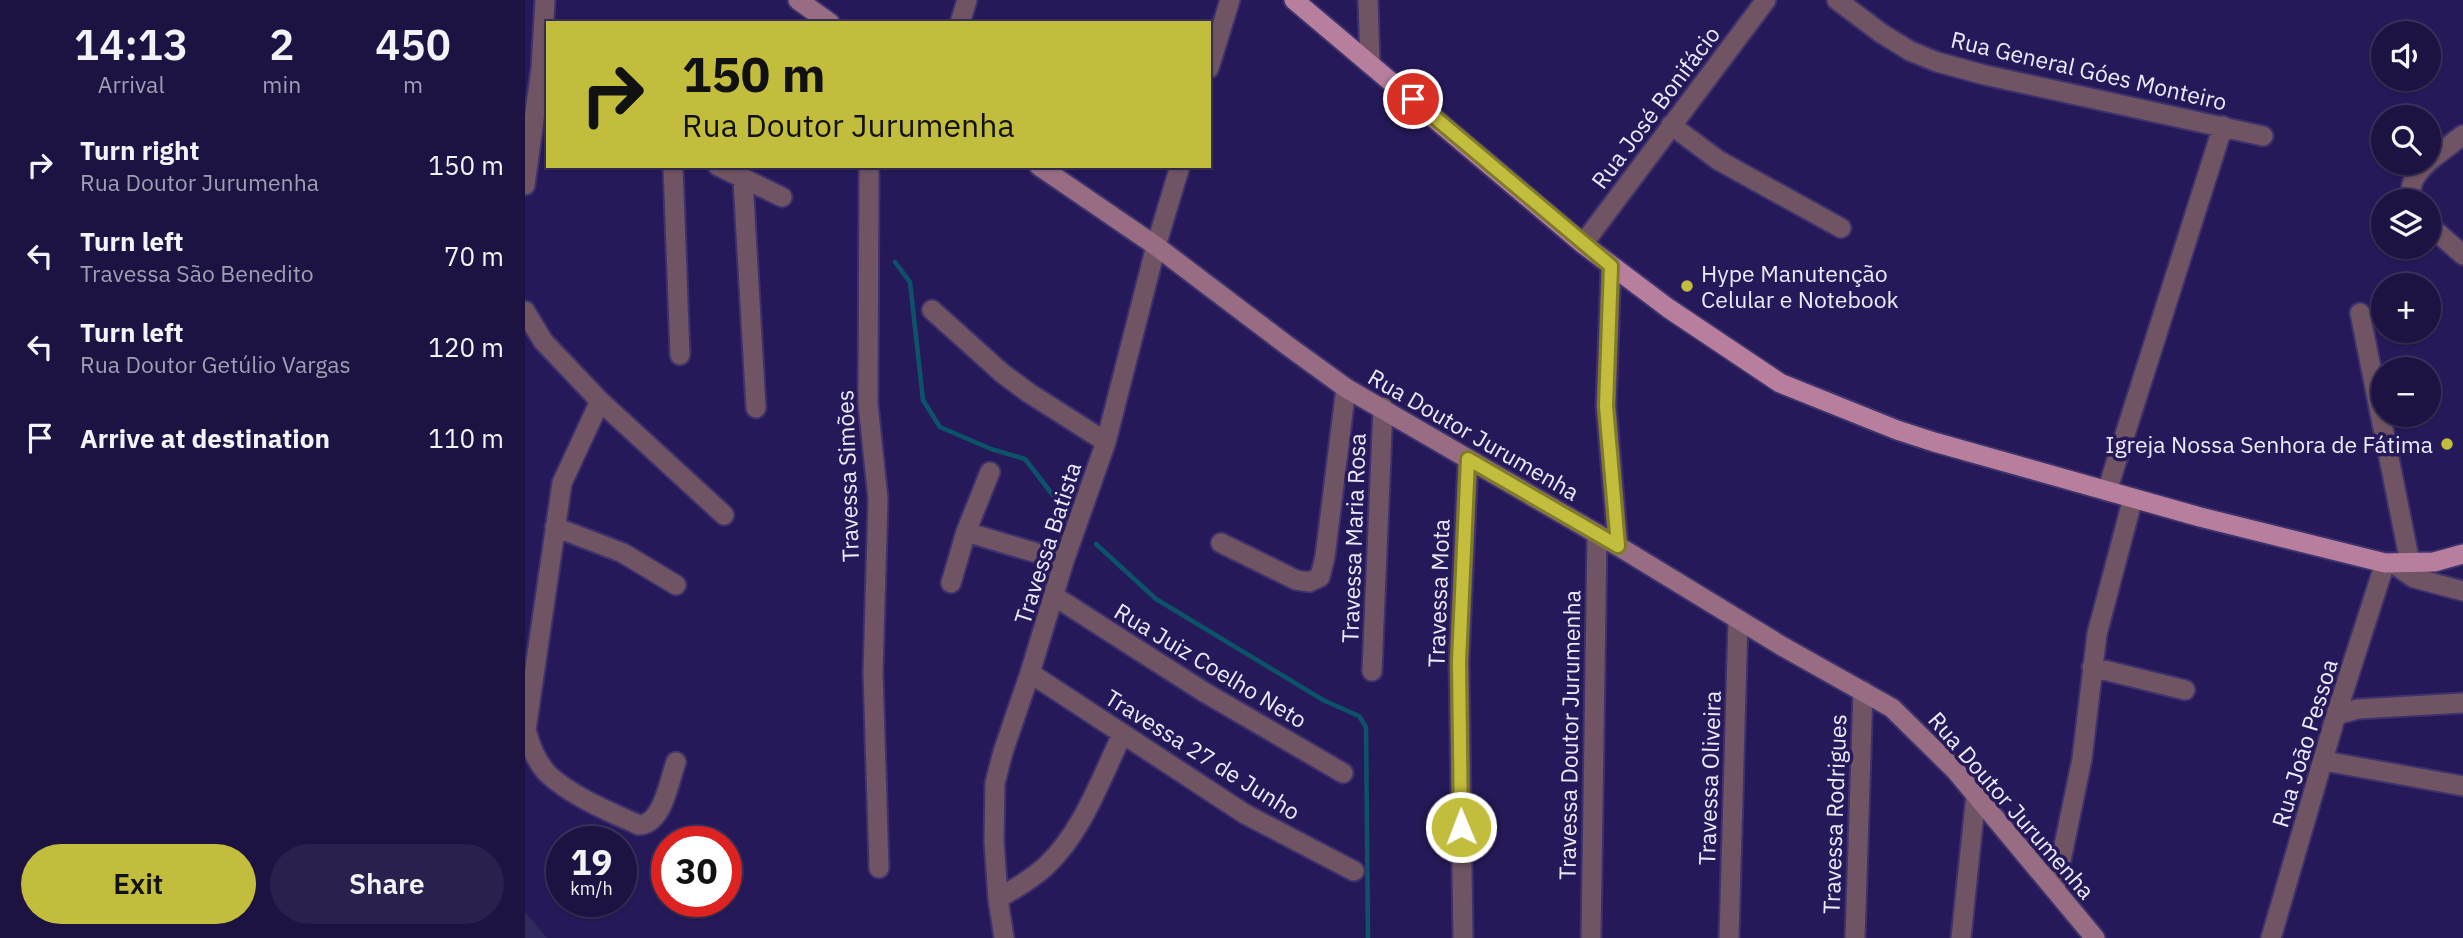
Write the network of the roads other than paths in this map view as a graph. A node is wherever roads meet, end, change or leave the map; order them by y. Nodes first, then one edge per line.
1 (545, 0) edge
2 (798, 0) edge
3 (967, 0) edge
4 (1230, 0) edge
5 (1294, 0) edge
6 (1368, 0) edge
7 (1766, 0) edge
8 (1837, 0) edge
9 (827, 21) edge
10 (961, 21) edge
11 (1211, 62) edge
12 (1370, 63) junction
13 (544, 71) edge
14 (1671, 125) junction
15 (2223, 126) junction
16 (2463, 135) edge
17 (2263, 136) dead end
18 (2441, 152) edge
19 (673, 168) edge
20 (722, 168) edge
21 (869, 168) edge
22 (1042, 168) edge
23 (1179, 168) edge
24 (743, 180) junction
25 (525, 185) edge
26 (782, 197) dead end
27 (1841, 228) dead end
28 (2441, 236) edge
29 (1583, 244) junction
30 (1156, 246) junction
31 (2463, 255) edge
32 (1611, 266) junction
33 (932, 310) dead end
34 (525, 311) edge
35 (2360, 313) dead end
36 (680, 355) dead end
37 (1346, 388) junction
38 (600, 401) junction
39 (1383, 407) junction
40 (756, 408) dead end
41 (1106, 442) junction
42 (1468, 459) junction
43 (990, 472) dead end
44 (2107, 491) junction
45 (2133, 498) junction
46 (724, 515) dead end
47 (555, 527) junction
48 (966, 532) junction
49 (1597, 534) junction
50 (1221, 543) dead end
51 (1618, 546) junction
52 (2463, 554) edge
53 (1064, 561) junction
54 (2396, 563) junction
55 (951, 583) dead end
56 (676, 585) dead end
57 (2463, 591) edge
58 (1054, 596) junction
59 (1738, 620) junction
60 (2092, 667) junction
61 (1372, 671) dead end
62 (1030, 673) junction
63 (2185, 690) dead end
64 (1863, 691) junction
65 (2463, 704) edge
66 (2336, 715) junction
67 (526, 730) edge
68 (1122, 735) junction
69 (2324, 761) junction
70 (676, 762) dead end
71 (1343, 773) dead end
72 (2463, 786) edge
73 (1976, 795) junction
74 (879, 868) dead end
75 (1354, 871) dead end
76 (2055, 889) junction
77 (998, 899) junction
78 (1004, 938) edge
79 (1463, 938) edge
80 (1591, 938) edge
81 (1728, 938) edge
82 (1855, 938) edge
83 (1961, 938) edge
84 (2095, 938) edge
85 (2271, 938) edge

1 - 13 street
2 - 9 main road
3 - 10 street
4 - 11 street
5 - 12 main road
6 - 12 street
7 - 14 street, Rua José Bonifácio
8 - 15 street, Rua General Góes Monteiro
12 - 29 main road
13 - 25 street
14 - 27 street
14 - 29 street, Rua José Bonifácio
15 - 17 street, Rua General Góes Monteiro
15 - 44 street
16 - 18 street
19 - 36 street
20 - 24 street
21 - 74 street, Travessa Simões
22 - 30 main road, Rua Doutor Jurumenha
23 - 30 street, Travessa Batista
24 - 26 street
24 - 40 street
28 - 31 street
29 - 32 main road
30 - 37 main road, Rua Doutor Jurumenha
30 - 41 street, Travessa Batista
32 - 44 main road
32 - 51 street
33 - 41 street
34 - 38 street
35 - 54 street
37 - 39 main road, Rua Doutor Jurumenha
37 - 50 street
38 - 46 street
38 - 47 street
39 - 42 main road, Rua Doutor Jurumenha
39 - 61 street, Travessa Maria Rosa
41 - 53 street, Travessa Batista
42 - 49 main road, Rua Doutor Jurumenha
42 - 79 street, Travessa Mota
43 - 48 street
44 - 45 main road
45 - 54 main road
45 - 60 street
47 - 56 street
47 - 67 street
48 - 53 street
48 - 55 street
49 - 51 main road, Rua Doutor Jurumenha
49 - 80 street, Travessa Doutor Jurumenha
51 - 59 main road, Rua Doutor Jurumenha
52 - 54 main road
53 - 58 street, Travessa Batista
54 - 57 street
54 - 66 street, Rua João Pessoa
58 - 62 street, Travessa Batista
58 - 71 street, Rua Juiz Coelho Neto
59 - 64 main road, Rua Doutor Jurumenha
59 - 81 street, Travessa Oliveira
60 - 63 street
60 - 76 street
62 - 68 street, Travessa 27 de Junho
62 - 77 street, Travessa Batista
64 - 73 main road, Rua Doutor Jurumenha
64 - 82 street, Travessa Rodrigues
65 - 66 street
66 - 69 street, Rua João Pessoa
67 - 70 street
68 - 75 street, Travessa 27 de Junho
68 - 77 street
69 - 72 street
69 - 85 street, Rua João Pessoa
73 - 76 main road, Rua Doutor Jurumenha
73 - 83 street
76 - 84 main road, Rua Doutor Jurumenha
77 - 78 street, Travessa Batista

